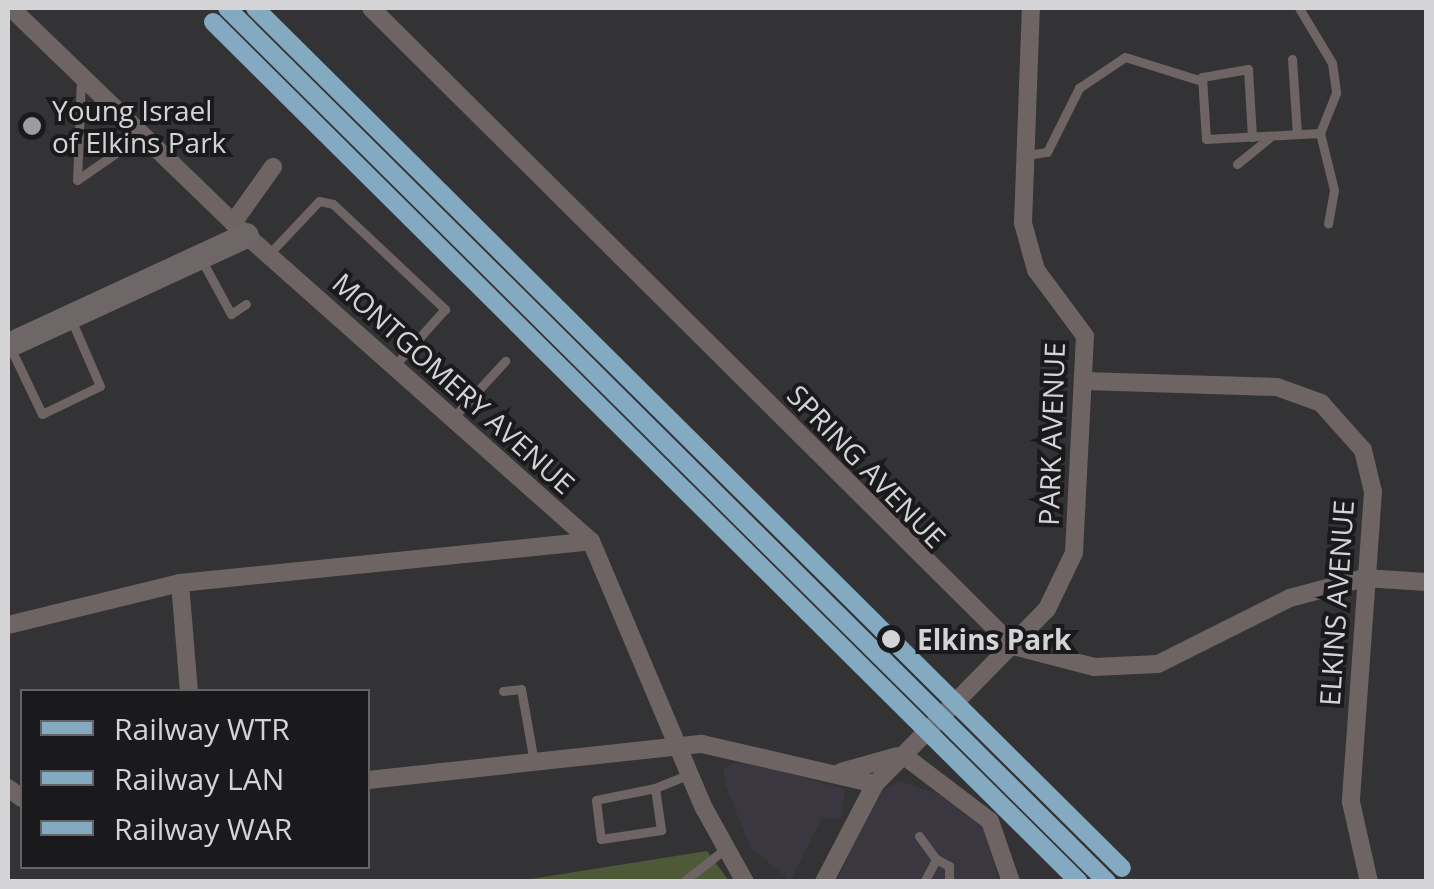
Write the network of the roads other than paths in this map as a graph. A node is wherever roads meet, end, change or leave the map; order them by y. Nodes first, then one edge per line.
1 (11, 8) edge
2 (1031, 8) edge
3 (1299, 8) edge
4 (376, 9) edge
5 (1292, 59) dead end
6 (81, 76) junction
7 (1202, 81) junction
8 (1320, 133) junction
9 (1297, 134) junction
10 (142, 135) junction
11 (1271, 136) junction
12 (1252, 137) junction
13 (1026, 156) junction
14 (1237, 164) dead end
15 (273, 167) dead end
16 (1328, 223) dead end
17 (239, 229) junction
18 (268, 255) junction
19 (200, 256) junction
20 (246, 304) dead end
21 (69, 316) junction
22 (8, 344) edge
23 (505, 361) dead end
24 (394, 366) junction
25 (1086, 382) junction
26 (452, 418) junction
27 (590, 541) junction
28 (1364, 578) junction
29 (1426, 582) edge
30 (180, 583) junction
31 (8, 624) edge
32 (1013, 646) junction
33 (190, 689) edge
34 (503, 691) dead end
35 (678, 746) junction
36 (903, 754) junction
37 (534, 762) junction
38 (838, 772) junction
39 (690, 774) junction
40 (370, 780) edge
41 (874, 784) junction
42 (656, 788) junction
43 (919, 836) dead end
44 (725, 848) junction
45 (936, 859) junction
46 (683, 882) edge
47 (746, 882) edge
48 (824, 882) edge
49 (924, 882) edge
50 (948, 882) edge
51 (1011, 882) edge
52 (1369, 882) edge

1 - 6 street, MONTGOMERY AVENUE
2 - 13 street, PARK AVENUE
3 - 8 lane
4 - 32 street, SPRING AVENUE
5 - 9 lane
6 - 10 street, MONTGOMERY AVENUE
6 - 10 lane
7 - 12 lane
7 - 12 lane
7 - 13 lane
8 - 9 lane
8 - 16 lane
9 - 11 lane
10 - 17 street, MONTGOMERY AVENUE
11 - 12 lane
11 - 14 lane
13 - 25 street, PARK AVENUE
15 - 17 street
17 - 18 street, MONTGOMERY AVENUE
17 - 19 street
18 - 24 street, MONTGOMERY AVENUE
18 - 24 lane
19 - 20 lane
19 - 21 street
21 - 22 street
21 - 22 lane
23 - 26 lane
24 - 26 street, MONTGOMERY AVENUE
25 - 28 street, ELKINS AVENUE
25 - 32 street, PARK AVENUE
26 - 27 street, MONTGOMERY AVENUE
27 - 30 street
27 - 35 street, MONTGOMERY AVENUE
28 - 29 street
28 - 32 street
28 - 52 street, ELKINS AVENUE
30 - 31 street
30 - 33 street
32 - 36 street, PARK AVENUE
34 - 37 lane
35 - 37 street
35 - 38 street
35 - 39 street, MONTGOMERY AVENUE
36 - 38 street
36 - 41 street, PARK AVENUE
36 - 51 street
37 - 40 street
38 - 41 street
39 - 42 lane
39 - 44 street, MONTGOMERY AVENUE
41 - 48 street, PARK AVENUE
42 - 42 lane
43 - 45 lane
44 - 46 lane
44 - 47 street, MONTGOMERY AVENUE
45 - 49 lane
45 - 50 lane

